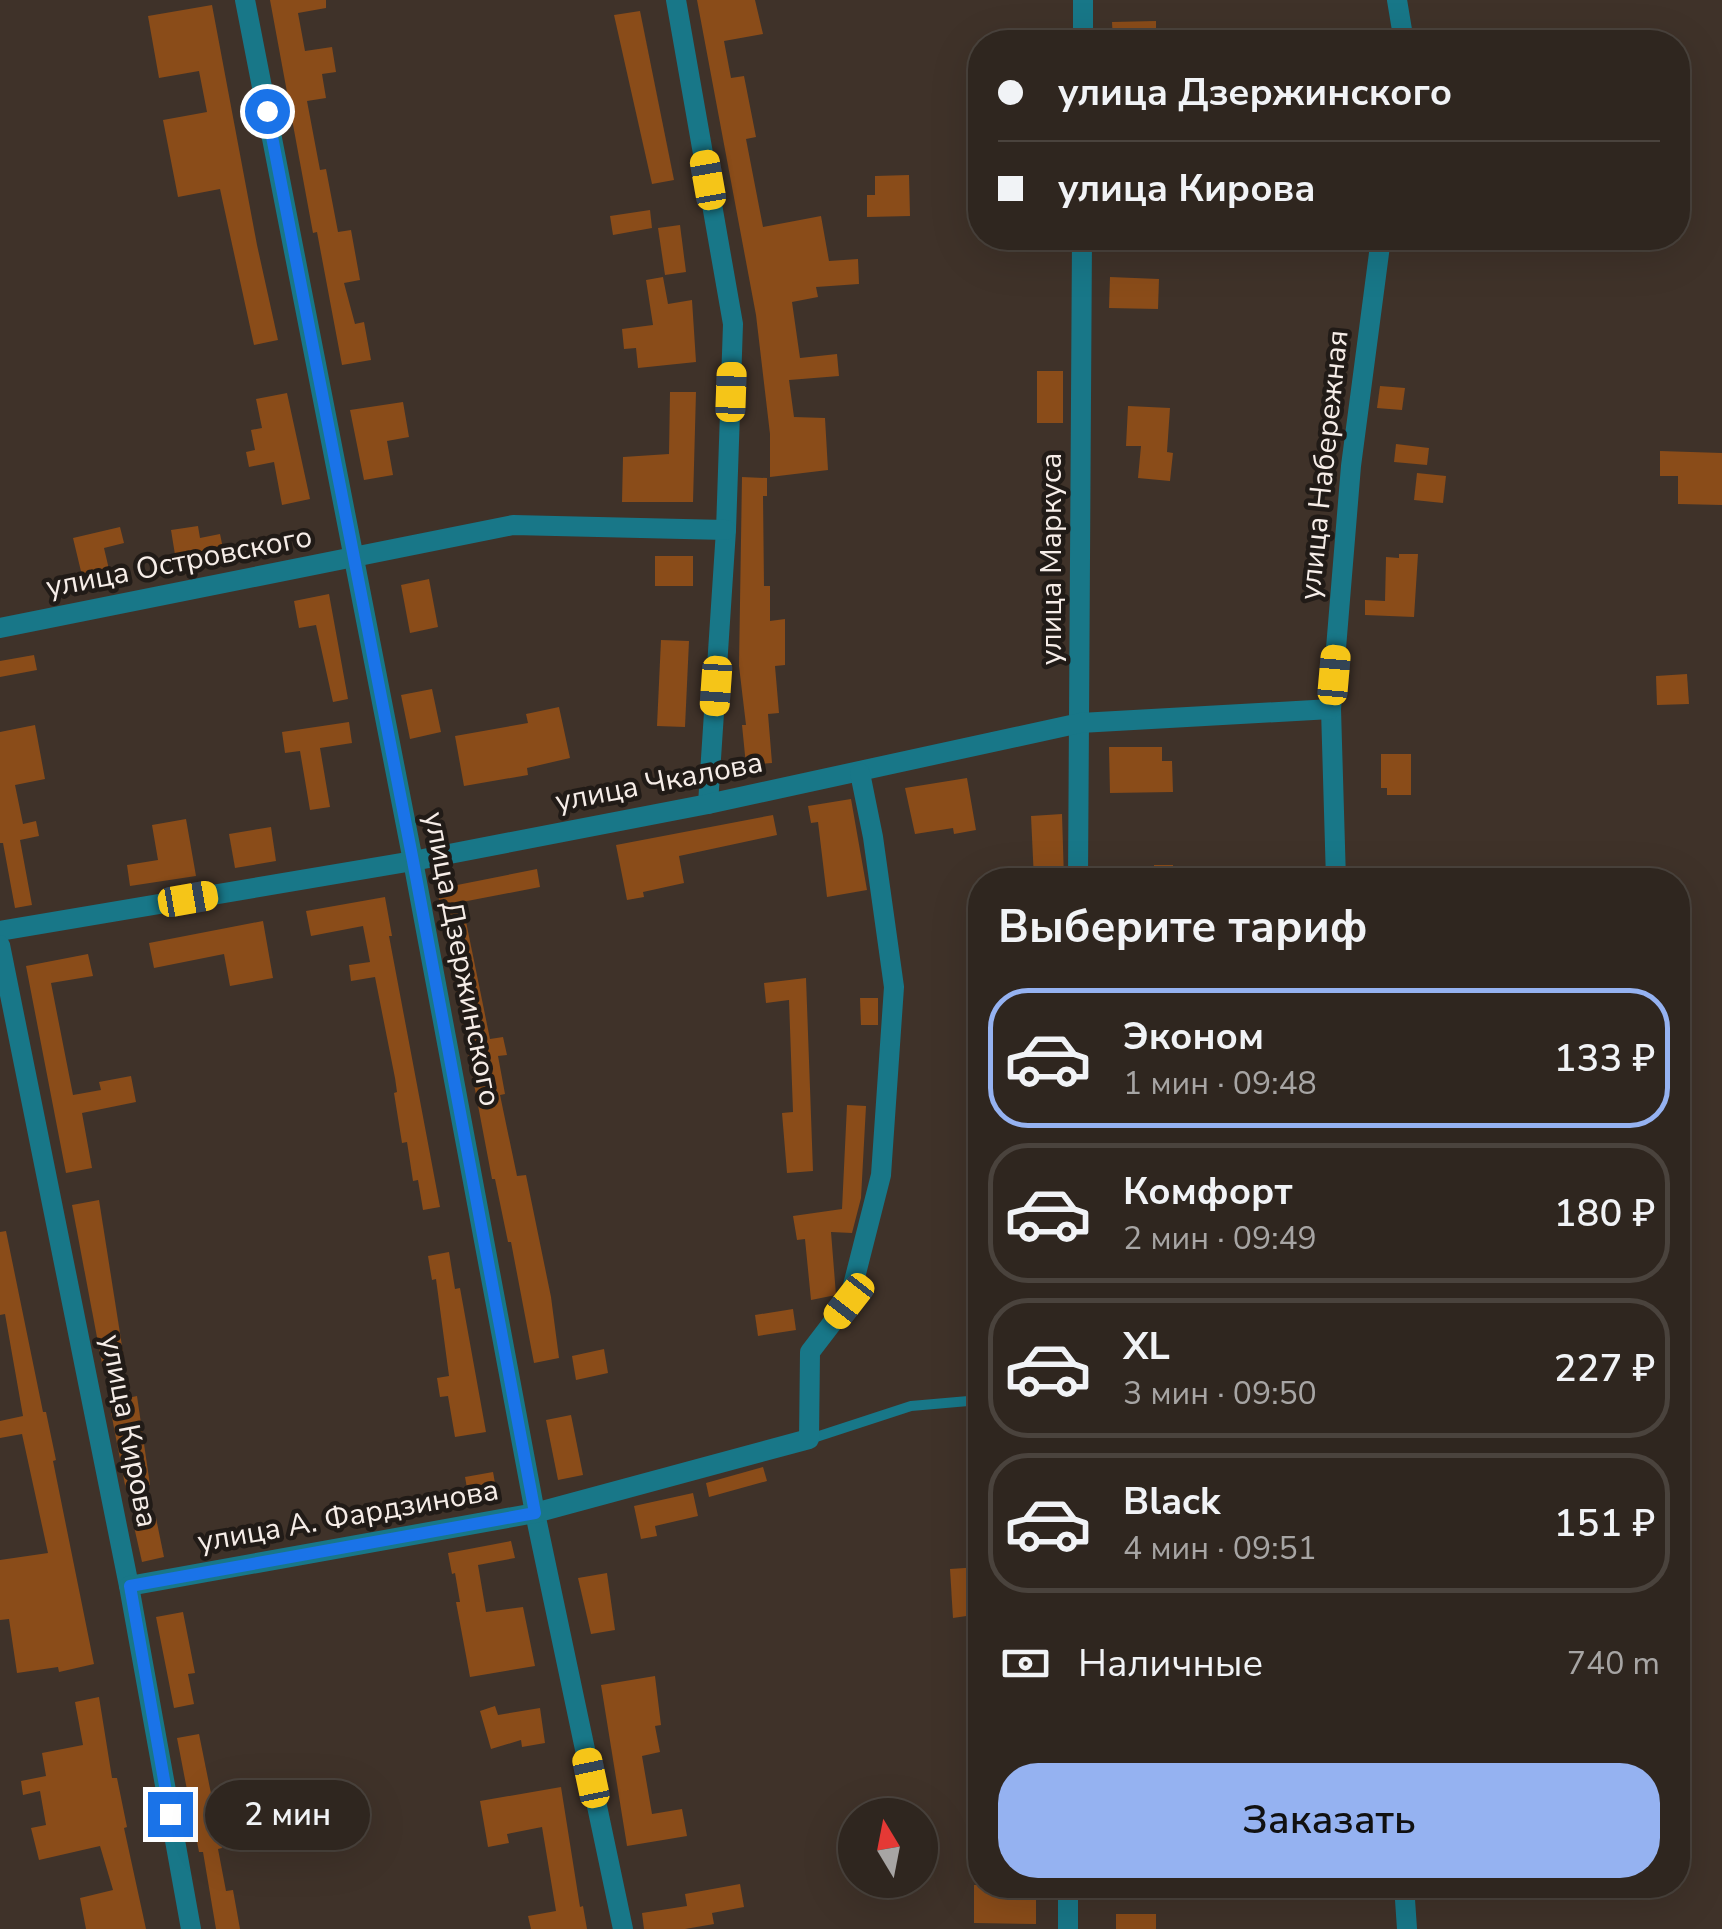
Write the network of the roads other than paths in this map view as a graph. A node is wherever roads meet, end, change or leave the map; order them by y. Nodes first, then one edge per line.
1 (246, 0) edge
2 (676, 0) edge
3 (1083, 0) edge
4 (1397, 0) edge
5 (1083, 30) edge
6 (1402, 30) edge
7 (1082, 250) edge
8 (1379, 250) edge
9 (726, 530) junction
10 (354, 557) junction
11 (0, 628) edge
12 (1331, 710) junction
13 (1080, 723) junction
14 (860, 773) junction
15 (708, 804) junction
16 (413, 861) junction
17 (1078, 868) edge
18 (1336, 868) edge
19 (0, 931) edge
20 (0, 946) edge
21 (968, 1401) edge
22 (809, 1439) junction
23 (535, 1513) junction
24 (130, 1586) junction
25 (1068, 1898) edge
26 (1405, 1898) edge
27 (191, 1929) edge
28 (623, 1929) edge
29 (1068, 1929) edge
30 (1407, 1929) edge

1 - 10 street, улица Дзержинского
2 - 9 street
3 - 5 street
4 - 6 street
7 - 13 street, улица Маркуса
8 - 12 street, улица Набережная
9 - 10 street, улица Островского
9 - 15 street
10 - 11 street, улица Островского
10 - 16 street, улица Дзержинского
12 - 13 street, улица Чкалова
12 - 18 street, улица Набережная
13 - 14 street, улица Чкалова
13 - 17 street, улица Маркуса
14 - 15 street, улица Чкалова
14 - 22 street
15 - 16 street, улица Чкалова
16 - 19 street, улица Чкалова
16 - 23 street, улица Дзержинского
20 - 24 street, улица Кирова
21 - 22 lane
22 - 23 street, улица А. Фардзинова
23 - 24 street, улица А. Фардзинова
23 - 28 street, улица Дзержинского
24 - 27 street, улица Кирова
25 - 29 street
26 - 30 street

